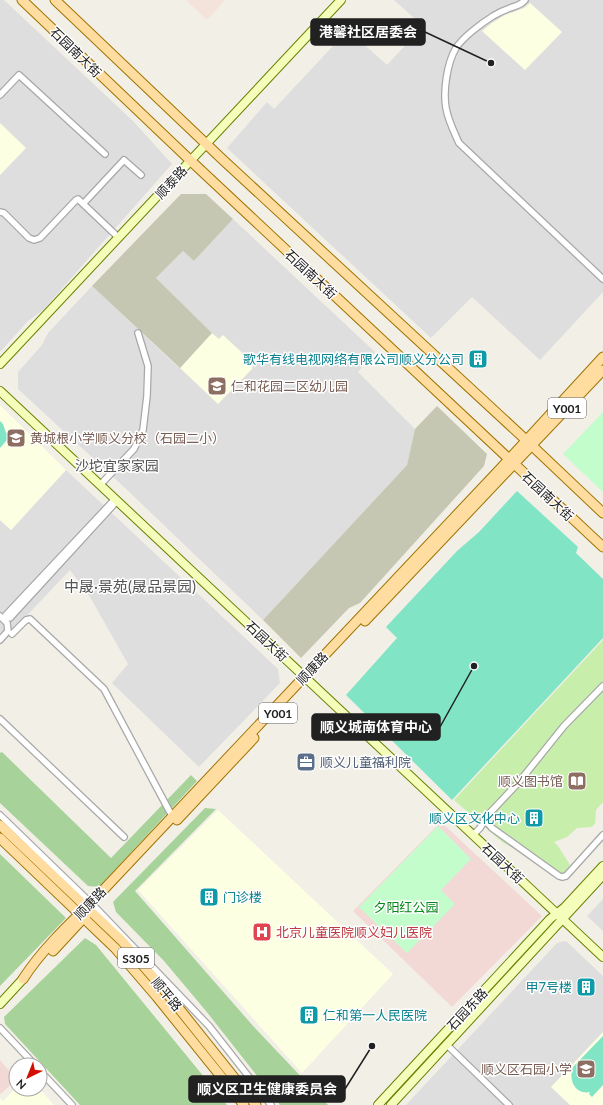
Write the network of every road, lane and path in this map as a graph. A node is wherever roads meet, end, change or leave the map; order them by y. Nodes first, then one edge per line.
1 (22, 0) edge
2 (55, 0) edge
3 (341, 0) edge
4 (525, 0) edge
5 (0, 95) edge
6 (207, 144) junction
7 (105, 154) dead end
8 (191, 161) junction
9 (141, 175) dead end
10 (83, 204) junction
11 (0, 212) edge
12 (119, 238) junction
13 (603, 279) edge
14 (138, 333) dead end
15 (603, 357) edge
16 (0, 364) edge
17 (603, 370) edge
18 (0, 391) edge
19 (529, 443) junction
20 (511, 462) junction
21 (100, 485) junction
22 (116, 500) junction
23 (603, 513) edge
24 (603, 547) edge
25 (0, 616) edge
26 (8, 616) dead end
27 (12, 634) dead end
28 (0, 640) edge
29 (306, 678) junction
30 (603, 686) edge
31 (0, 719) edge
32 (0, 815) edge
33 (172, 816) junction
34 (484, 819) junction
35 (0, 825) edge
36 (492, 828) junction
37 (474, 835) junction
38 (603, 835) edge
39 (124, 837) dead end
40 (0, 838) edge
41 (603, 866) edge
42 (603, 875) edge
43 (88, 910) junction
44 (560, 916) junction
45 (603, 957) edge
46 (23, 979) joint
47 (0, 1004) edge
48 (0, 1028) edge
49 (447, 1045) junction
50 (27, 1057) edge
51 (48, 1080) edge
52 (72, 1105) edge
53 (244, 1105) edge
54 (256, 1105) edge
55 (271, 1105) edge
56 (378, 1105) edge
57 (391, 1105) edge
58 (509, 1105) edge

1 - 8 main road, 石园南大街
2 - 6 main road, 石园南大街
3 - 6 street, 顺泰路
4 - 13 street
5 - 7 street
6 - 8 street, 顺泰路
6 - 19 main road, 石园南大街
8 - 12 street, 顺泰路
8 - 20 main road, 石园南大街
9 - 10 street
10 - 11 street
10 - 12 street
12 - 16 street, 顺泰路
14 - 21 street
15 - 19 main road, 顺康路
17 - 19 main road, 顺康路 / Y001
18 - 21 street, 石园大街
19 - 20 main road, 顺康路 / Y001
19 - 23 main road, 石园南大街
20 - 24 main road, 石园南大街
20 - 29 main road, 顺康路 / Y001
21 - 22 street, 石园大街
22 - 26 street
22 - 29 street, 石园大街
25 - 28 street
27 - 33 street
29 - 33 main road, 顺康路
29 - 37 street, 石园大街
29 - 43 main road, 顺康路 / Y001
30 - 34 street
31 - 39 street
32 - 43 street
33 - 43 main road, 顺康路
34 - 36 street
34 - 37 street
35 - 43 main road, 顺平路 / S305
36 - 37 street
36 - 38 street
37 - 44 street, 石园大街
40 - 43 main road, 顺平路 / S305
41 - 44 street
42 - 44 street
43 - 46 main road, 顺康路 / Y001
43 - 53 main road, 顺平路 / S305
43 - 54 main road, 顺平路 / S305
43 - 55 street
44 - 45 street, 石园大街
44 - 49 street, 石园东路
44 - 56 street, 石园东路
46 - 47 street, 顺康路 / Y001
48 - 50 street
49 - 57 street, 石园东路
49 - 58 street
51 - 52 street

